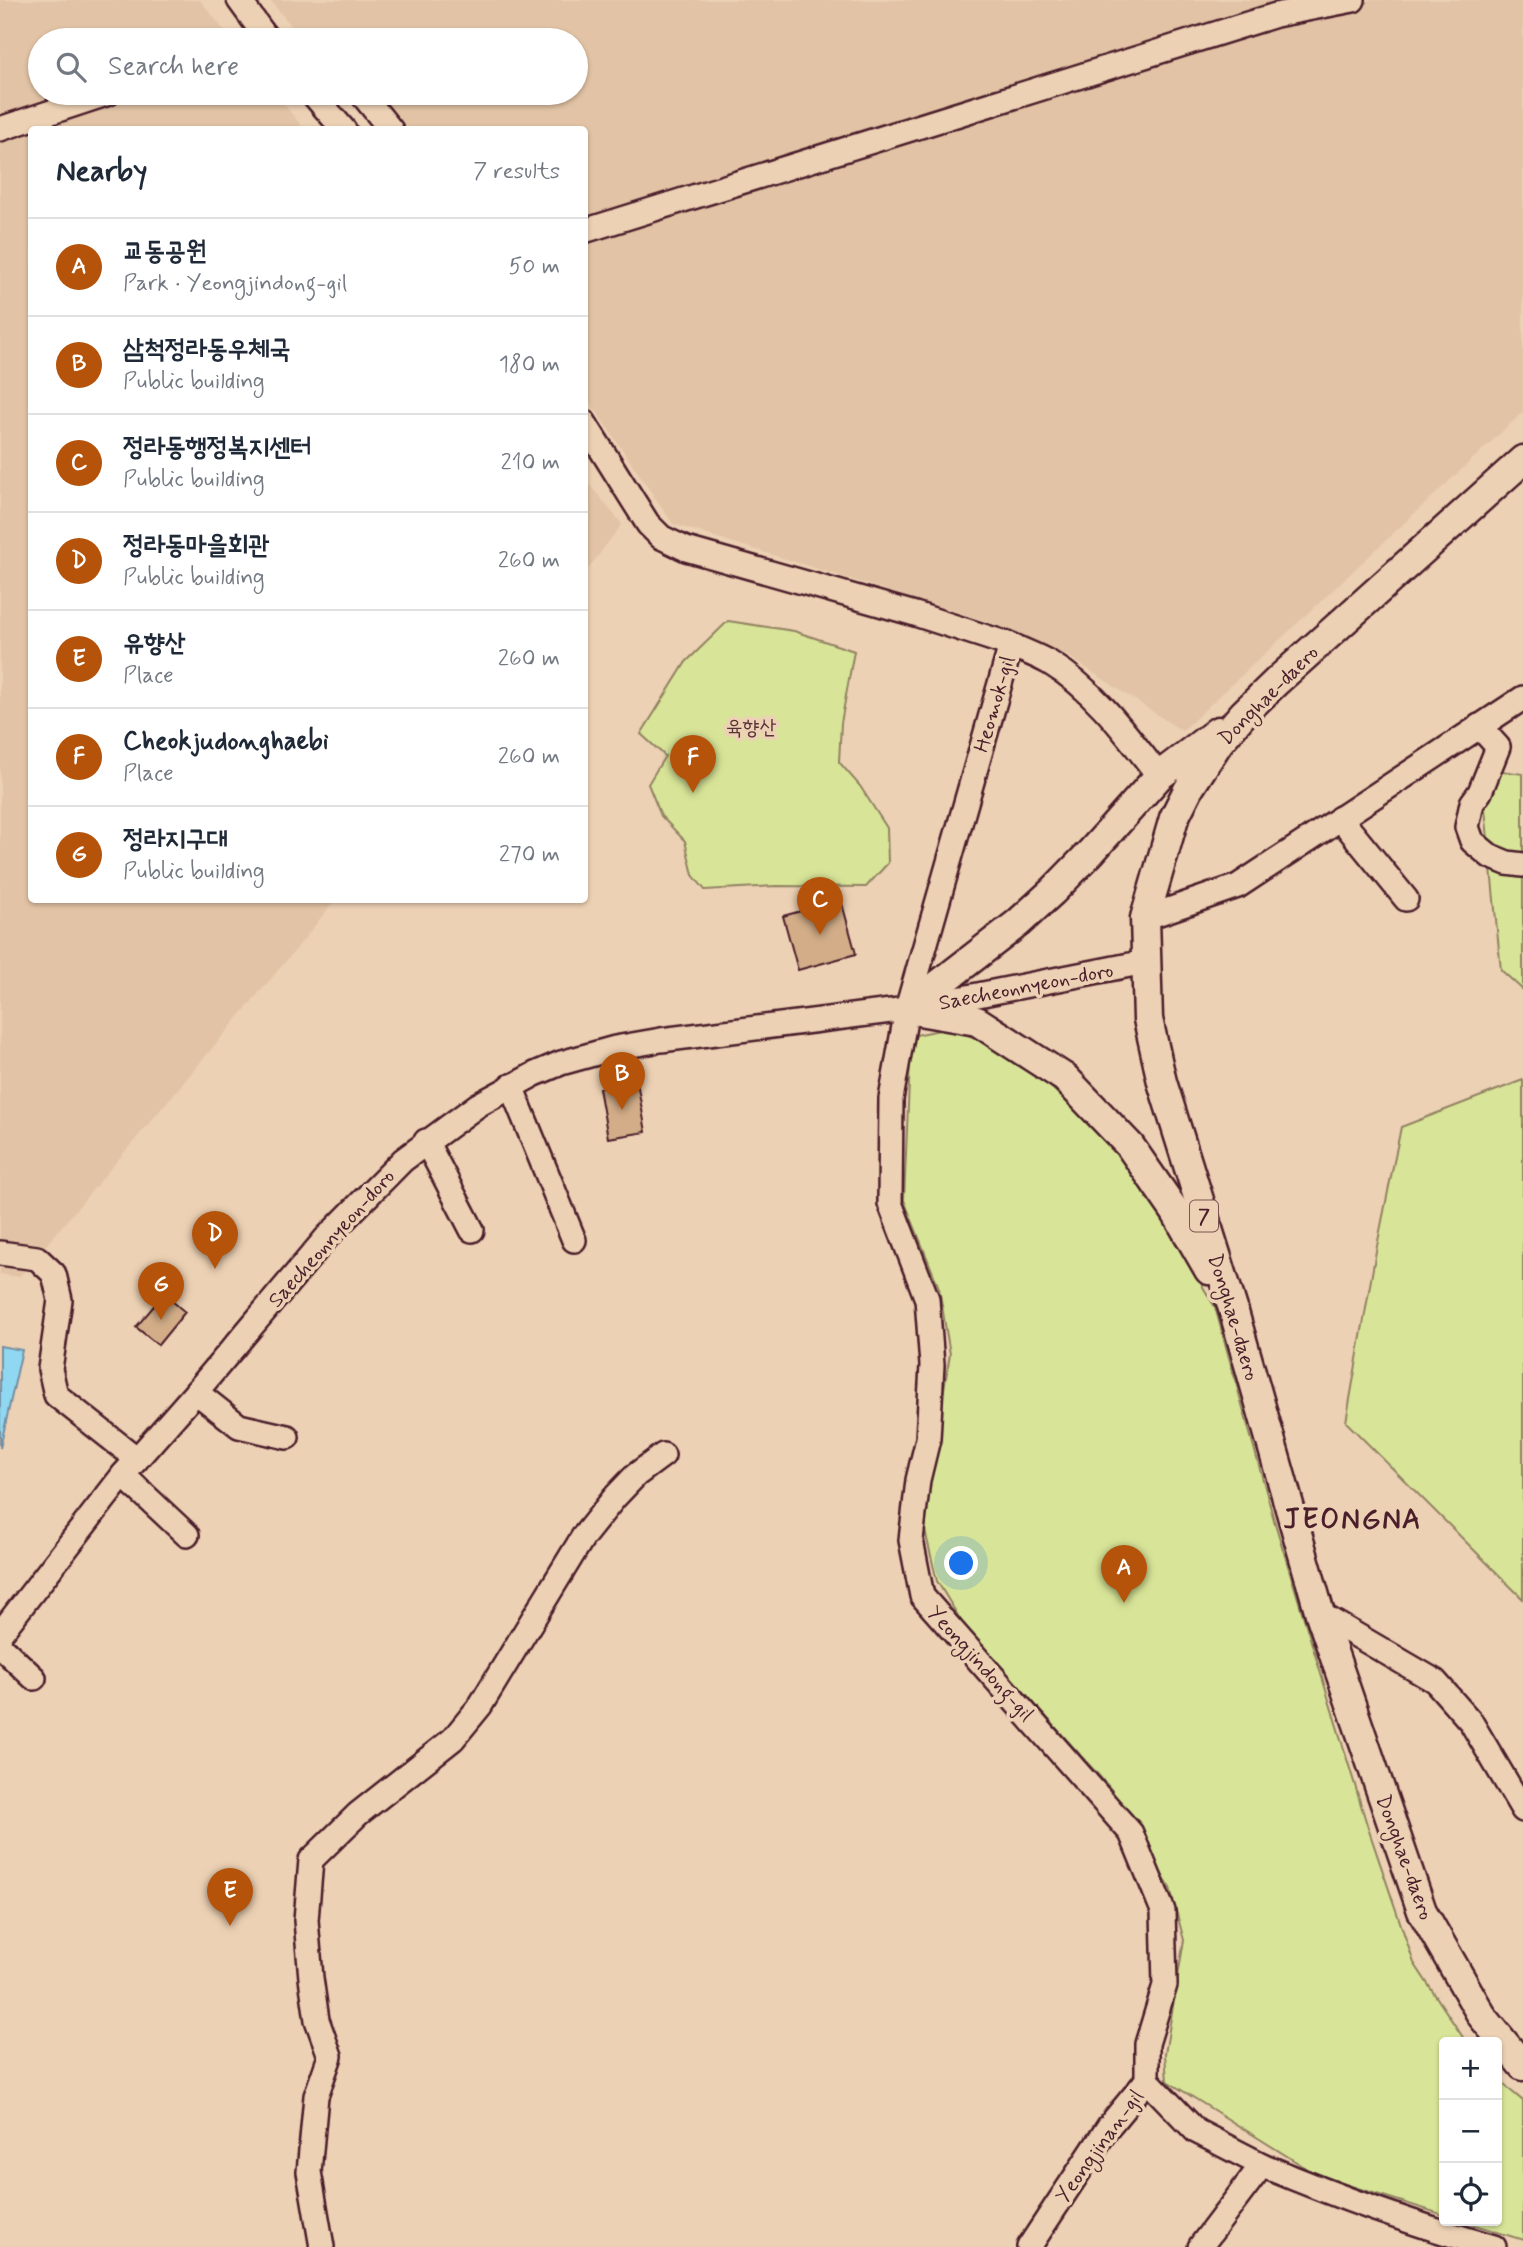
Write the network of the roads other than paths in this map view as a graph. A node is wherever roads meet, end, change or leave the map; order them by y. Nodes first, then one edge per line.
1 (239, 0) edge
2 (1353, 0) edge
3 (259, 28) edge
4 (74, 105) edge
5 (322, 105) edge
6 (370, 105) edge
7 (341, 126) edge
8 (388, 126) edge
9 (0, 130) edge
10 (588, 230) edge
11 (588, 428) edge
12 (1521, 467) edge
13 (1011, 645) junction
14 (1523, 698) edge
15 (1244, 713) junction
16 (1479, 726) junction
17 (1159, 776) junction
18 (1340, 818) junction
19 (1523, 865) edge
20 (1406, 899) dead end
21 (1144, 918) junction
22 (1144, 962) junction
23 (906, 1009) junction
24 (511, 1086) junction
25 (426, 1141) junction
26 (472, 1230) dead end
27 (574, 1240) dead end
28 (0, 1252) edge
29 (1234, 1312) junction
30 (196, 1392) junction
31 (287, 1437) dead end
32 (663, 1454) dead end
33 (130, 1467) junction
34 (187, 1535) dead end
35 (1320, 1614) junction
36 (0, 1633) edge
37 (0, 1646) edge
38 (34, 1678) dead end
39 (1523, 1810) edge
40 (1523, 2066) edge
41 (1147, 2080) junction
42 (1262, 2165) junction
43 (322, 2247) edge
44 (1029, 2247) edge
45 (1200, 2247) edge
46 (1494, 2247) edge

1 - 3 street
2 - 10 street
4 - 9 street
5 - 7 street
6 - 8 street
11 - 13 street, Heomok-gil
12 - 15 main road, Donghae-daero / 7
13 - 17 street
13 - 23 street, Heomok-gil
14 - 16 street
15 - 17 main road
15 - 21 main road, Donghae-daero / 7
16 - 18 street
16 - 19 street
17 - 23 main road
18 - 20 street
18 - 21 street
21 - 22 main road, Donghae-daero / 7
22 - 23 street, Saecheonnyeon-doro
22 - 29 main road, Donghae-daero / 7
23 - 24 street, Saecheonnyeon-doro
23 - 29 main road
23 - 41 street, Yeongjindong-gil
24 - 25 street, Saecheonnyeon-doro
24 - 27 street
25 - 26 street
25 - 30 street, Saecheonnyeon-doro
28 - 33 street
29 - 35 main road, Donghae-daero / 7
30 - 31 street
30 - 33 street, Saecheonnyeon-doro
32 - 43 street
33 - 34 street
33 - 36 street, Saecheonnyeon-doro
35 - 39 street
35 - 40 main road, Donghae-daero / 7
37 - 38 street
41 - 42 street
41 - 44 street, Yeongjinan-gil
42 - 45 street
42 - 46 street

